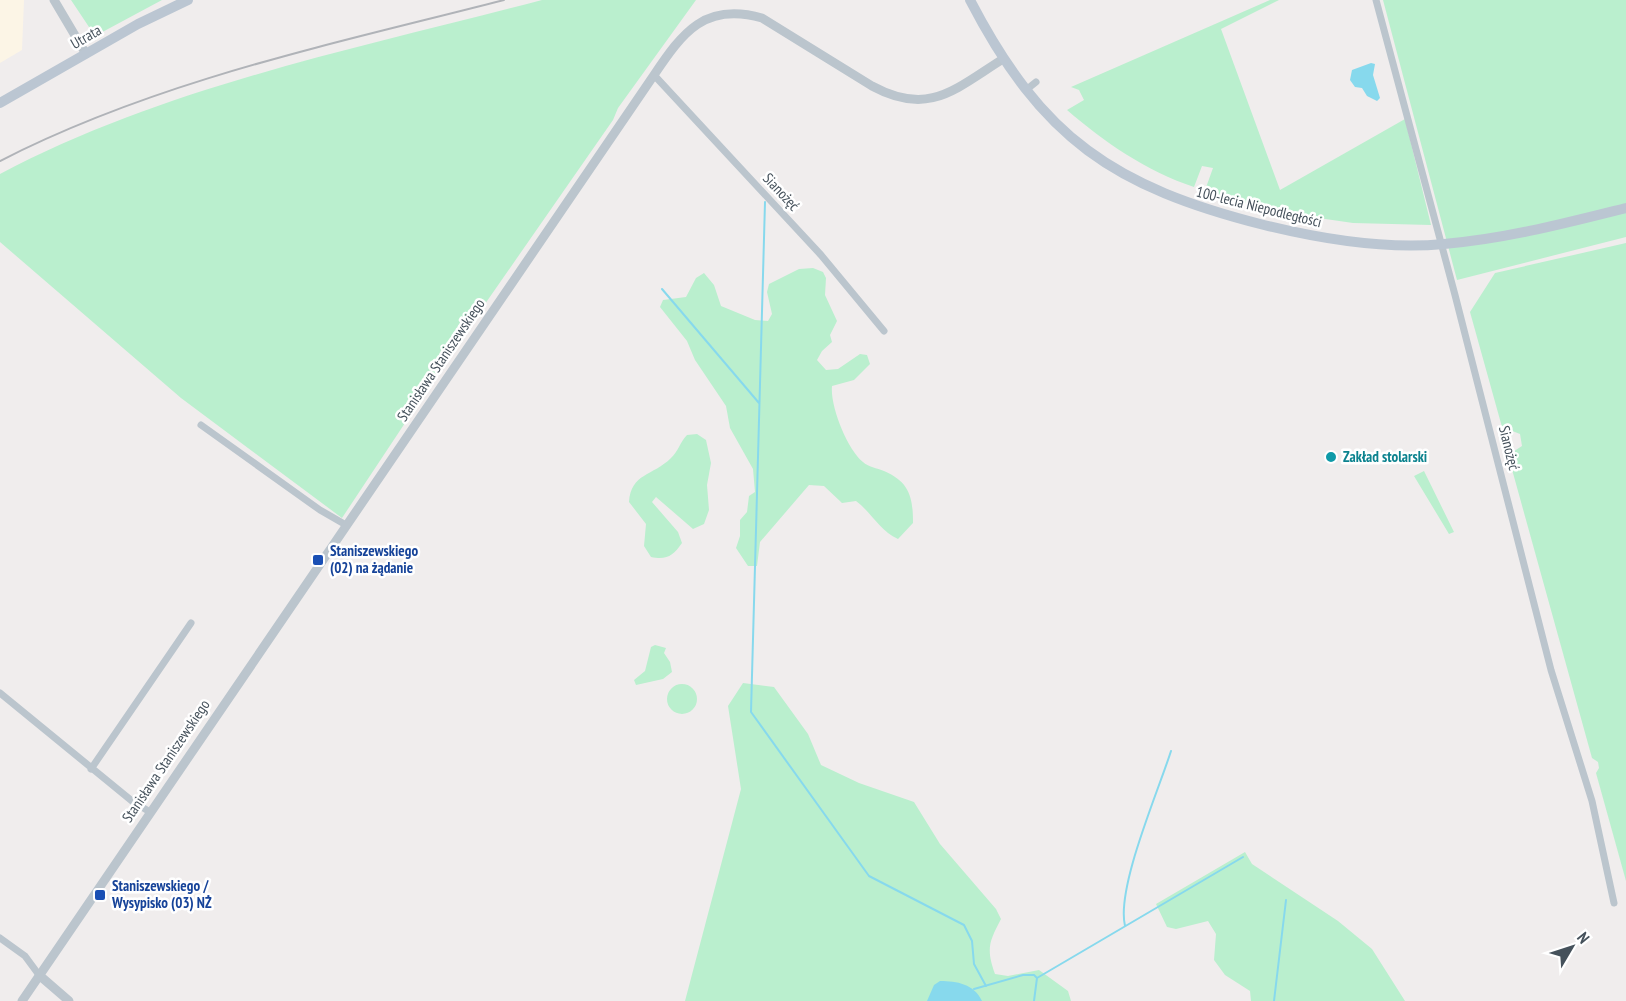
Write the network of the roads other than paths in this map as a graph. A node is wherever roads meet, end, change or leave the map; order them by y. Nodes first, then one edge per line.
1 (54, 0) edge
2 (188, 0) edge
3 (970, 0) edge
4 (1376, 0) edge
5 (86, 54) junction
6 (1003, 59) junction
7 (654, 75) junction
8 (1036, 82) dead end
9 (1026, 90) junction
10 (0, 103) edge
11 (1626, 208) edge
12 (1442, 245) junction
13 (884, 332) dead end
14 (201, 425) dead end
15 (346, 525) junction
16 (191, 623) dead end
17 (0, 693) edge
18 (91, 769) junction
19 (150, 812) junction
20 (1614, 903) dead end
21 (0, 938) edge
22 (39, 975) junction
23 (22, 1001) edge
24 (69, 1001) edge

1 - 5 street
2 - 5 main road, Utrata
3 - 6 main road, 100-lecia Niepodległości
4 - 12 street, Sianożęć
5 - 10 main road, Utrata
6 - 7 street, Stanisława Staniszewskiego
6 - 9 main road, 100-lecia Niepodległości
7 - 13 street, Sianożęć
7 - 15 street, Stanisława Staniszewskiego
8 - 9 street
9 - 12 main road, 100-lecia Niepodległości
11 - 12 main road, 100-lecia Niepodległości
12 - 20 street, Sianożęć
14 - 15 street
15 - 19 street, Stanisława Staniszewskiego
16 - 18 street
17 - 18 street
18 - 19 street
19 - 22 street, Stanisława Staniszewskiego
21 - 22 street
22 - 23 street, Stanisława Staniszewskiego
22 - 24 street

